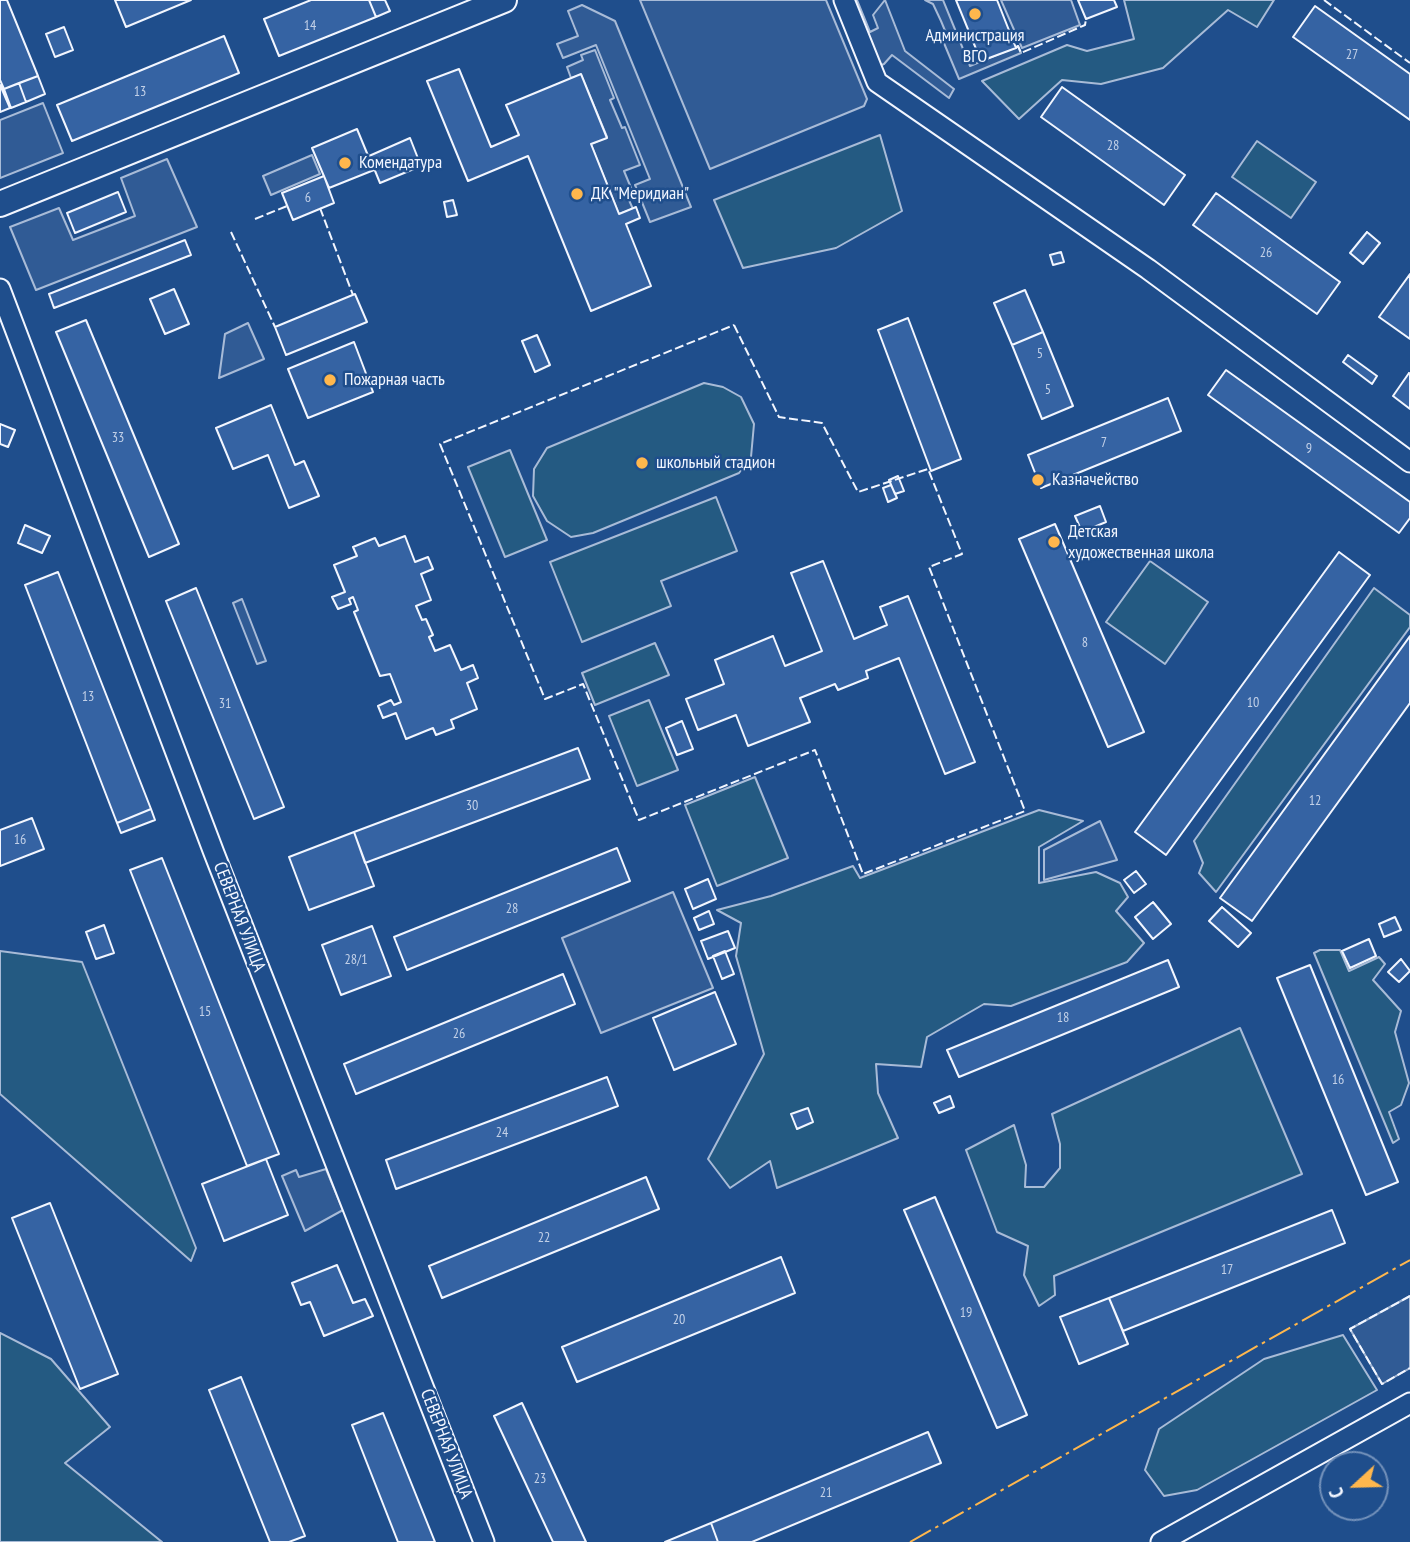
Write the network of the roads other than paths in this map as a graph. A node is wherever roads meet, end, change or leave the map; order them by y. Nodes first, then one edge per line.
1 (504, 0) edge
2 (844, 0) edge
3 (1, 204) edge
4 (0, 289) edge
5 (1410, 462) edge
6 (1410, 1404) edge
7 (484, 1542) edge
8 (1161, 1542) edge

1 - 3 main road
2 - 5 street
4 - 7 street, СЕВЕРНАЯ УЛИЦА
6 - 8 street

